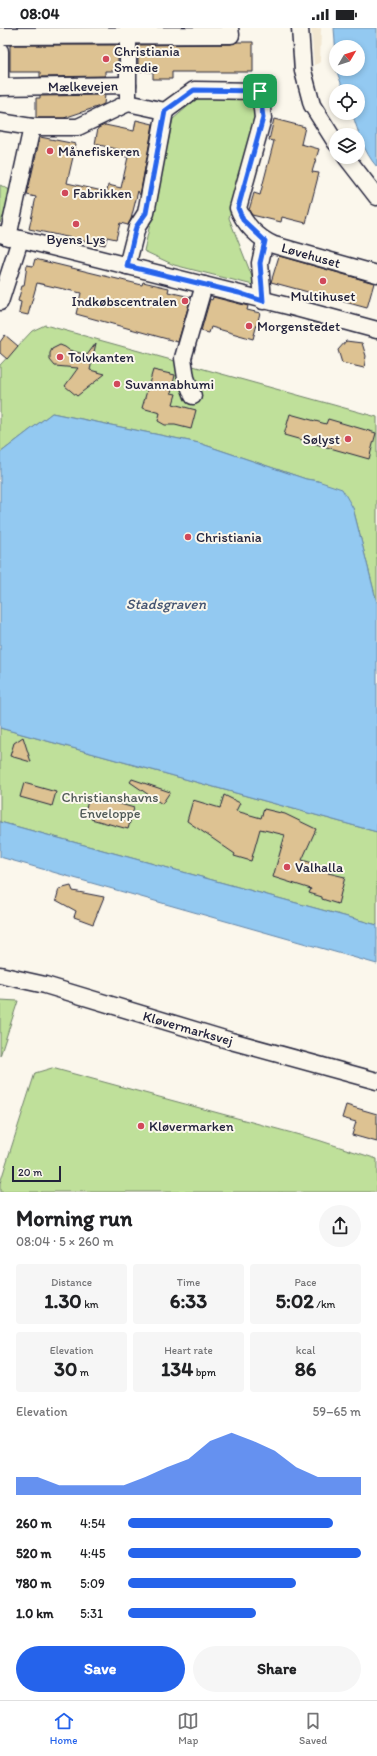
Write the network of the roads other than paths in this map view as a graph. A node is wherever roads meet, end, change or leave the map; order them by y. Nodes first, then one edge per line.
1 (0, 28) edge
2 (300, 28) edge
3 (128, 31) edge
4 (230, 32) edge
5 (0, 35) edge
6 (0, 51) edge
7 (128, 85) junction
8 (0, 87) edge
9 (128, 103) junction
10 (165, 111) junction
11 (0, 122) edge
12 (32, 127) junction
13 (329, 132) edge
14 (351, 164) edge
15 (377, 197) edge
16 (10, 237) edge
17 (265, 241) junction
18 (127, 266) junction
19 (377, 274) edge
20 (204, 285) junction
21 (263, 301) junction
22 (0, 302) edge
23 (377, 330) edge
24 (193, 396) dead end
25 (0, 975) edge
26 (377, 1081) edge

1 - 5 street
2 - 13 street
3 - 4 street
3 - 5 street
3 - 7 street
6 - 8 street
7 - 8 street, Mælkevejen
7 - 9 street, Mælkevejen
9 - 10 street, Mælkevejen
9 - 12 street
10 - 17 street, Løvehuset
10 - 18 street
11 - 12 street
12 - 16 street
14 - 15 street
16 - 18 street
16 - 22 street
17 - 19 street, Løvehuset
17 - 21 street
18 - 20 street
20 - 21 street
20 - 24 street
21 - 23 street
25 - 26 street, Kløvermarksvej

